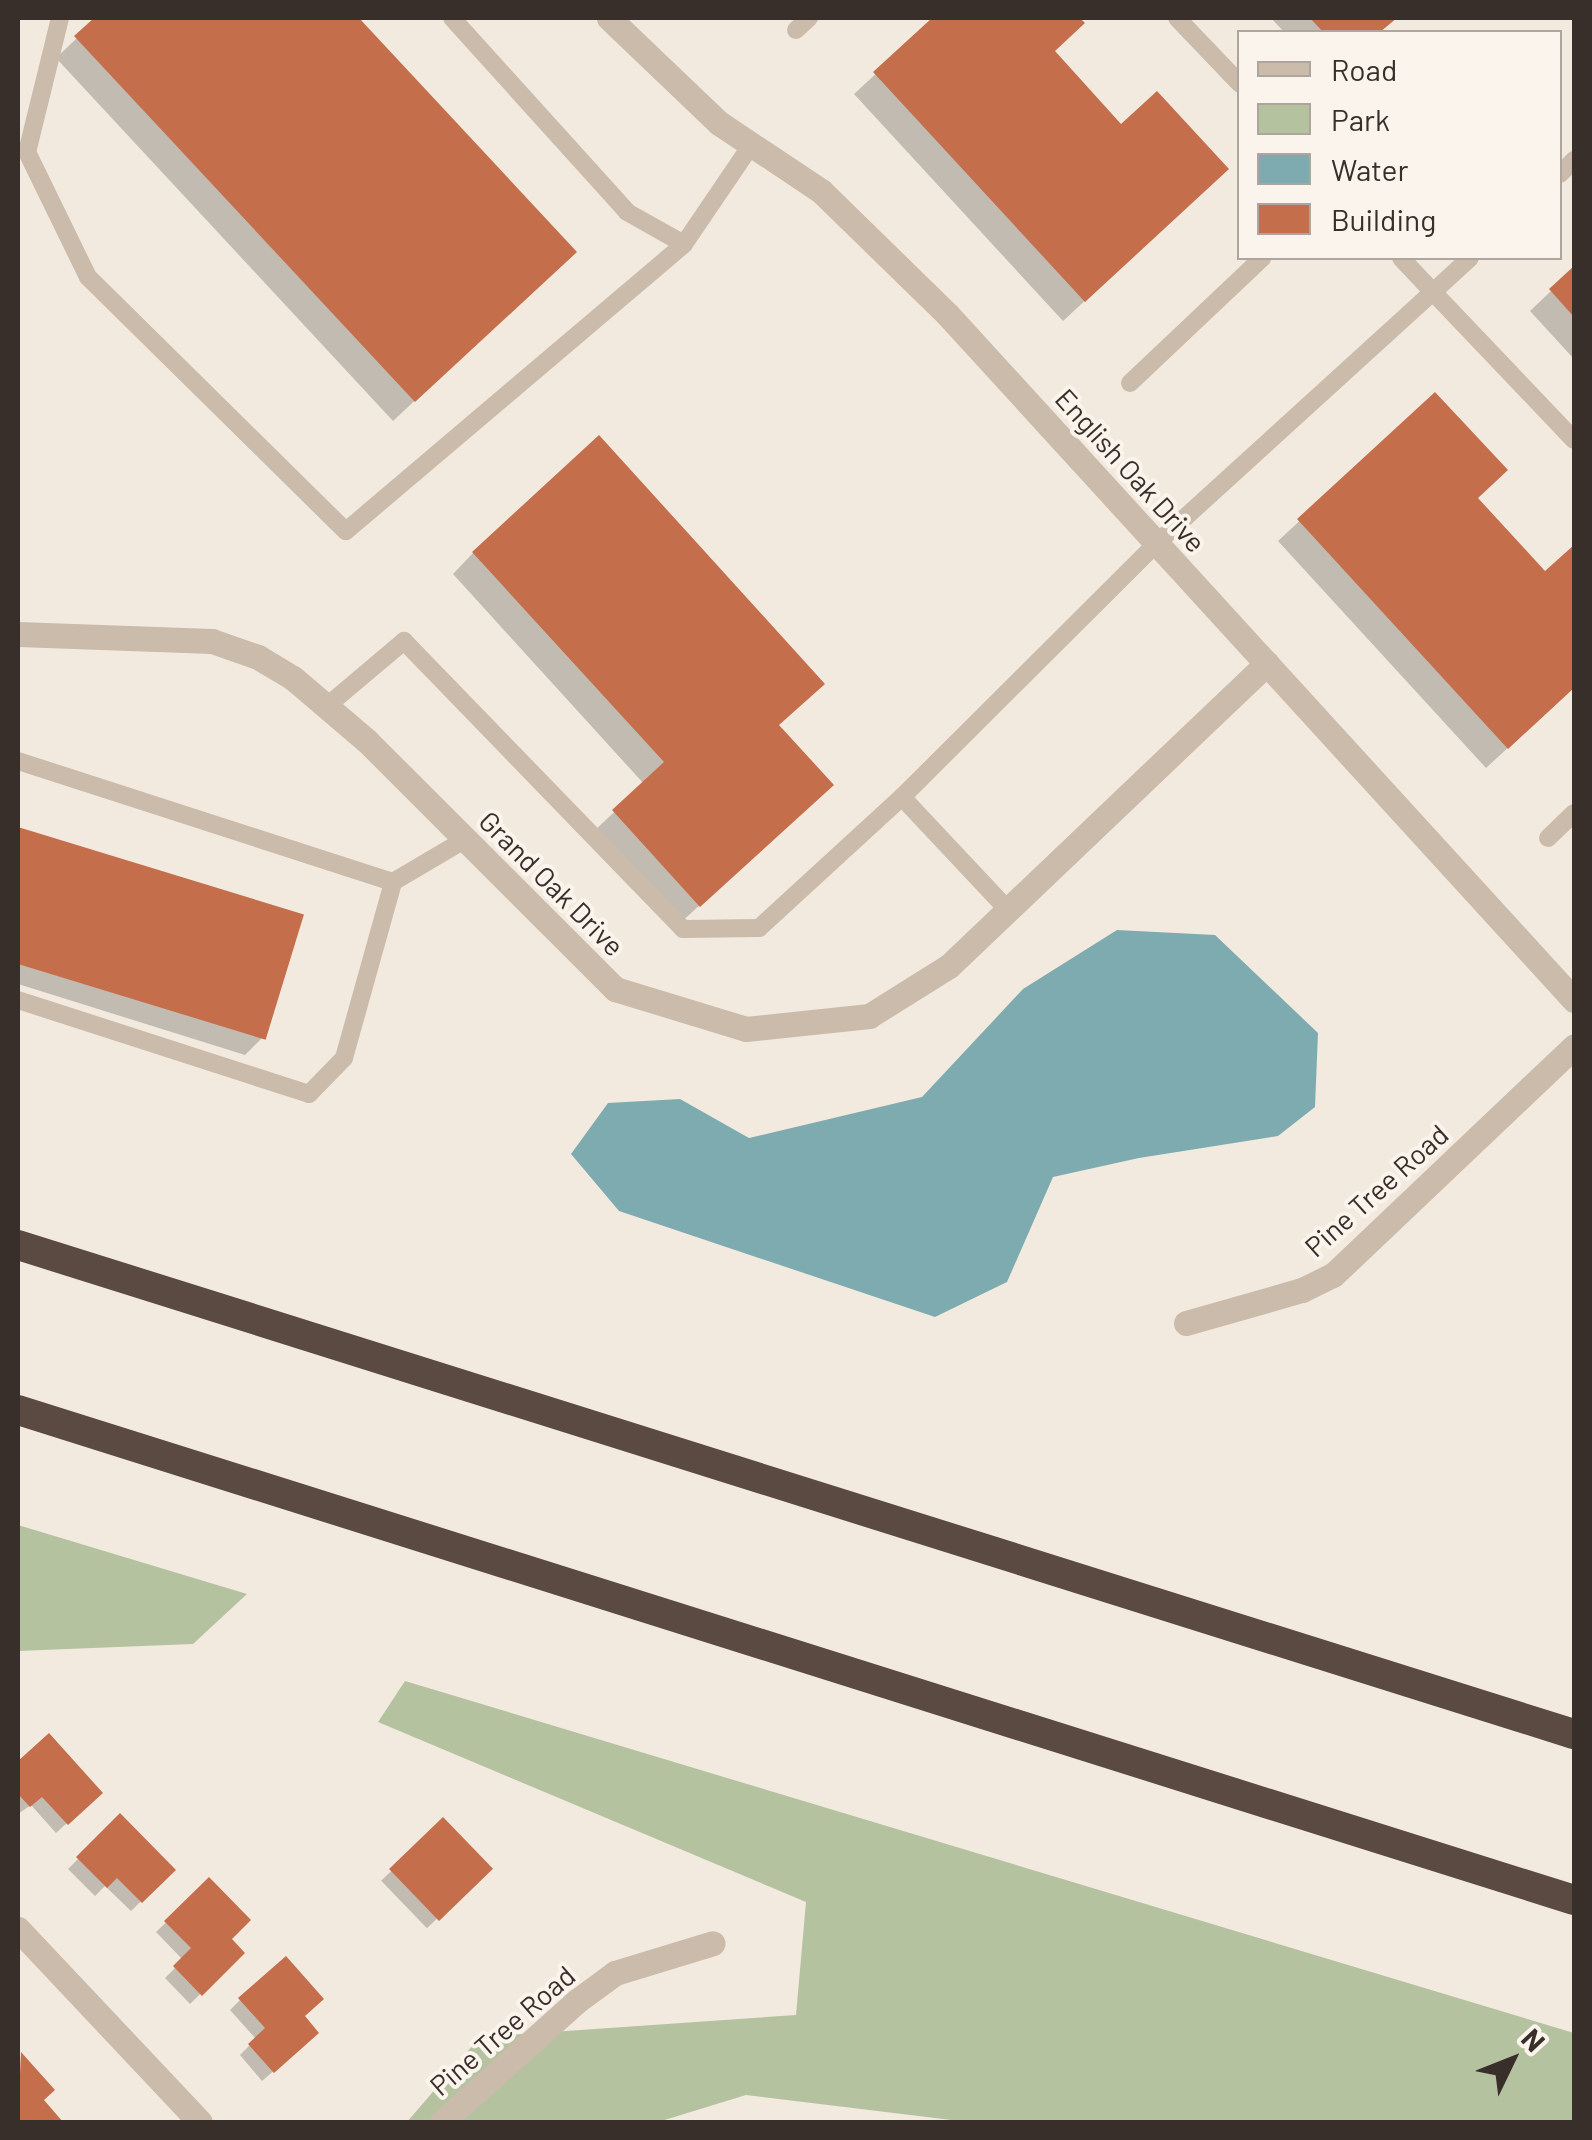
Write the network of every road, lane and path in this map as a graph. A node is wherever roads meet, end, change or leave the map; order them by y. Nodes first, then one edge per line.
1 (60, 18) edge
2 (452, 18) edge
3 (1177, 18) edge
4 (621, 22) edge
5 (1237, 81) edge
6 (752, 144) junction
7 (684, 244) junction
8 (1260, 260) edge
9 (1403, 260) edge
10 (1468, 260) edge
11 (1433, 292) junction
12 (1130, 383) dead end
13 (1574, 440) edge
14 (1157, 543) junction
15 (18, 634) edge
16 (1267, 663) junction
17 (326, 706) junction
18 (18, 760) edge
19 (902, 797) junction
20 (1574, 814) edge
21 (1548, 838) dead end
22 (466, 839) junction
23 (393, 882) junction
24 (1008, 910) junction
25 (18, 1000) edge
26 (1574, 1000) edge
27 (1574, 1046) edge
28 (18, 1245) edge
29 (1186, 1322) dead end
30 (18, 1410) edge
31 (1570, 1732) edge
32 (1574, 1900) edge
33 (18, 1928) edge
34 (713, 1943) dead end
35 (200, 2122) edge
36 (442, 2122) edge

1 - 7 lane
2 - 7 lane
3 - 5 lane
4 - 6 street, English Oak Drive
6 - 7 lane
6 - 14 street, English Oak Drive
8 - 12 lane
9 - 11 lane
10 - 11 lane
11 - 13 lane
11 - 14 lane
14 - 16 street, English Oak Drive
14 - 19 lane
15 - 17 street, Grand Oak Drive
16 - 24 street, Grand Oak Drive
16 - 26 street, English Oak Drive
17 - 19 lane
17 - 22 street, Grand Oak Drive
18 - 23 lane
19 - 24 lane
20 - 21 lane
22 - 23 lane
22 - 24 street, Grand Oak Drive
23 - 25 lane
27 - 29 street, Pine Tree Road
28 - 31 highway
30 - 32 highway
33 - 35 street
34 - 36 street, Pine Tree Road

